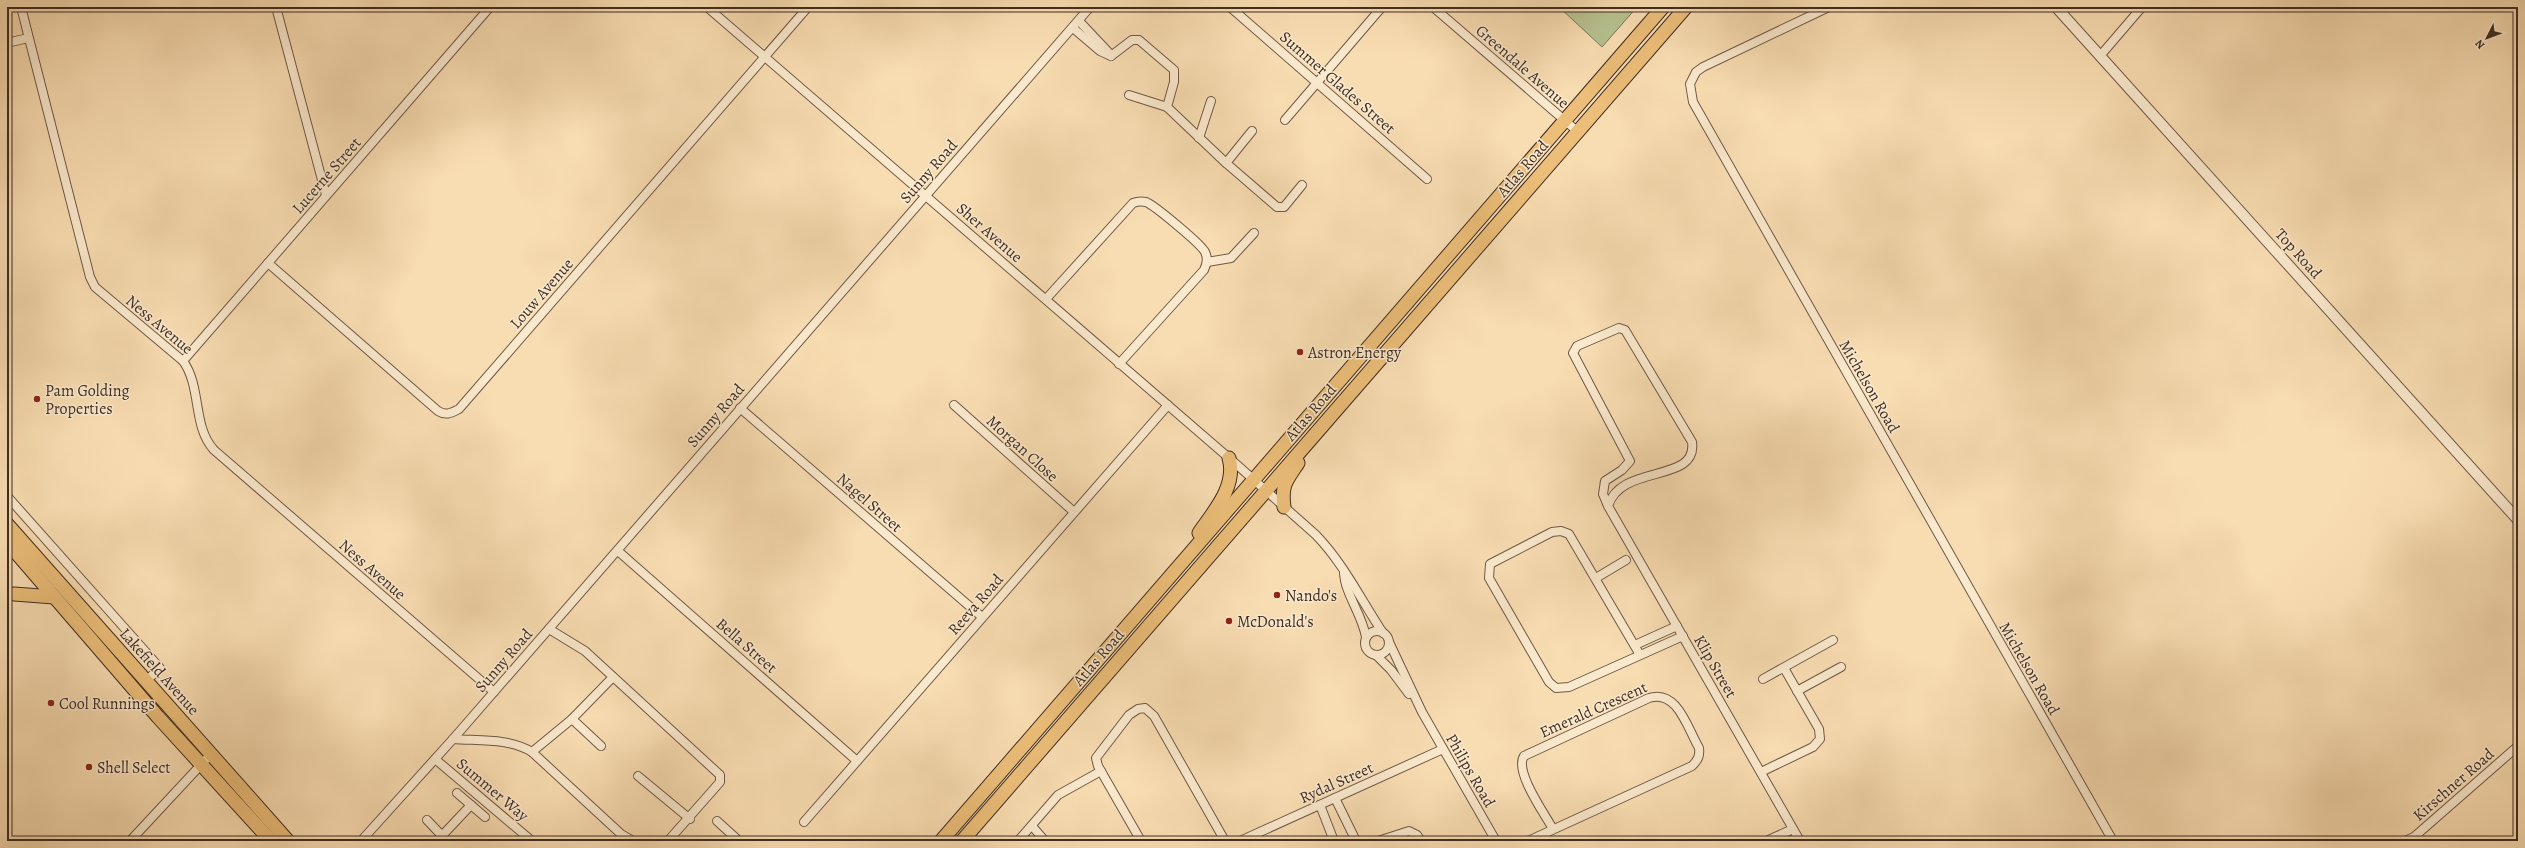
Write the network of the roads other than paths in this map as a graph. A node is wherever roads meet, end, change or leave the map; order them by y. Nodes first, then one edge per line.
1 (21, 7) edge
2 (276, 7) edge
3 (490, 7) edge
4 (707, 7) edge
5 (808, 7) edge
6 (1090, 7) edge
7 (1230, 7) edge
8 (1382, 7) edge
9 (1433, 7) edge
10 (1663, 7) edge
11 (1686, 7) edge
12 (1829, 7) edge
13 (2056, 7) edge
14 (2142, 7) edge
15 (1079, 21) junction
16 (1072, 28) junction
17 (28, 38) junction
18 (7, 43) edge
19 (1111, 56) junction
20 (2100, 56) junction
21 (764, 57) junction
22 (1317, 83) junction
23 (1129, 95) dead end
24 (1211, 100) dead end
25 (1167, 107) junction
26 (1285, 120) dead end
27 (1564, 120) junction
28 (1252, 131) dead end
29 (1577, 131) junction
30 (1199, 138) junction
31 (1226, 163) junction
32 (1427, 179) dead end
33 (1302, 185) dead end
34 (326, 195) junction
35 (926, 195) junction
36 (1254, 233) dead end
37 (1207, 262) junction
38 (268, 263) junction
39 (1046, 300) junction
40 (183, 361) junction
41 (1119, 364) junction
42 (954, 405) dead end
43 (1168, 405) junction
44 (740, 408) junction
45 (1317, 431) junction
46 (1229, 458) junction
47 (1254, 479) junction
48 (1265, 490) junction
49 (7, 496) edge
50 (1608, 506) junction
51 (1284, 507) junction
52 (1074, 512) junction
53 (2518, 520) edge
54 (7, 524) edge
55 (7, 542) edge
56 (618, 551) junction
57 (1626, 560) dead end
58 (1182, 564) junction
59 (1344, 572) junction
60 (1596, 578) junction
61 (14, 594) dead end
62 (54, 597) junction
63 (982, 618) junction
64 (1677, 626) junction
65 (549, 629) junction
66 (1383, 633) junction
67 (1682, 636) junction
68 (1366, 637) junction
69 (1833, 640) dead end
70 (1389, 642) junction
71 (1635, 645) junction
72 (1376, 655) junction
73 (1640, 655) junction
74 (1840, 667) dead end
75 (1784, 668) junction
76 (613, 677) junction
77 (1763, 679) dead end
78 (146, 681) junction
79 (494, 692) junction
80 (1797, 692) junction
81 (1422, 712) junction
82 (572, 719) junction
83 (453, 739) junction
84 (601, 746) dead end
85 (2518, 746) edge
86 (1443, 749) junction
87 (532, 752) junction
88 (211, 754) junction
89 (435, 759) junction
90 (857, 761) junction
91 (200, 765) junction
92 (1101, 771) junction
93 (1761, 772) junction
94 (638, 776) dead end
95 (457, 793) dead end
96 (1335, 798) junction
97 (471, 805) junction
98 (1320, 805) junction
99 (486, 817) dead end
100 (690, 818) junction
101 (427, 820) dead end
102 (717, 821) dead end
103 (804, 822) dead end
104 (1032, 826) junction
105 (1553, 829) junction
106 (1793, 829) junction
107 (442, 839) edge
108 (946, 839) edge
109 (130, 841) edge
110 (271, 841) edge
111 (288, 841) edge
112 (361, 841) edge
113 (532, 841) edge
114 (633, 841) edge
115 (668, 841) edge
116 (739, 841) edge
117 (962, 841) edge
118 (1018, 841) edge
119 (1045, 841) edge
120 (1141, 841) edge
121 (1225, 841) edge
122 (1240, 841) edge
123 (1334, 841) edge
124 (1356, 841) edge
125 (1378, 841) edge
126 (1421, 841) edge
127 (1496, 841) edge
128 (1528, 841) edge
129 (1766, 841) edge
130 (1800, 841) edge
131 (2113, 841) edge
132 (2405, 841) edge

1 - 17 street, Ness Avenue
2 - 34 street
3 - 34 street, Lucerne Street
4 - 21 street, Sher Avenue
5 - 21 street, Louw Avenue
6 - 15 street, Sunny Road
7 - 22 street, Summer Glades Street
8 - 22 street
9 - 27 street, Greendale Avenue
10 - 27 main road, Atlas Road
11 - 29 main road, Atlas Road
12 - 131 street, Michelson Road
13 - 20 street, Top Road
14 - 20 street
15 - 16 street, Sunny Road
15 - 19 street
16 - 19 street
16 - 35 street, Sunny Road
17 - 18 street
17 - 40 street, Ness Avenue
19 - 25 street
20 - 53 street, Top Road
21 - 35 street, Sher Avenue
21 - 38 street, Louw Avenue
22 - 26 street
22 - 32 street, Summer Glades Street
23 - 25 street
24 - 30 street
25 - 30 street
27 - 29 street, Greendale Avenue
27 - 47 main road, Atlas Road
28 - 31 street
29 - 45 main road, Atlas Road
30 - 31 street
31 - 33 street
34 - 38 street, Lucerne Street
35 - 39 street, Sher Avenue
35 - 44 street, Sunny Road
36 - 37 street
37 - 39 street
37 - 41 street
38 - 40 street, Lucerne Street
39 - 41 street, Sher Avenue
40 - 79 street, Ness Avenue
41 - 43 street, Sher Avenue
42 - 52 street, Morgan Close
43 - 46 street, Sher Avenue
43 - 52 street, Reeva Road
44 - 56 street, Sunny Road
44 - 63 street, Nagel Street
45 - 48 main road, Atlas Road
45 - 51 main road
46 - 47 street, Sher Avenue
46 - 58 main road
47 - 48 street
47 - 58 main road, Atlas Road
48 - 51 street
48 - 117 main road, Atlas Road
49 - 78 street
50 - 50 street, Klip Street
50 - 64 street, Klip Street
51 - 59 street
52 - 63 street, Reeva Road
54 - 78 main road, Lakefield Avenue
55 - 62 main road, Lakefield Avenue
56 - 65 street, Sunny Road
56 - 90 street, Bella Street
57 - 60 street
58 - 108 main road, Atlas Road
59 - 66 street
59 - 68 street
60 - 71 street
60 - 73 street
61 - 62 main road
62 - 91 main road, Lakefield Avenue
63 - 90 street, Reeva Road
64 - 67 street, Klip Street
64 - 71 street
65 - 76 street
65 - 79 street, Sunny Road
66 - 68 street
66 - 70 street
67 - 73 street
67 - 93 street, Klip Street
68 - 72 street
69 - 75 street
70 - 72 street
70 - 81 street, Philips Road
71 - 73 street
72 - 81 street, Philips Road
74 - 80 street
75 - 77 street
75 - 80 street
76 - 82 street
76 - 100 street
78 - 88 main road, Lakefield Avenue
79 - 83 street, Sunny Road
80 - 93 street
81 - 86 street, Philips Road
82 - 84 street
82 - 87 street
83 - 87 street
83 - 89 street, Sunny Road
85 - 132 street, Kirschner Road
86 - 96 street, Rydal Street
86 - 127 street, Philips Road
87 - 114 street
88 - 91 street
88 - 111 main road, Lakefield Avenue
89 - 112 street, Sunny Road
89 - 113 street, Summer Way
90 - 103 street, Reeva Road
91 - 109 street
91 - 110 main road, Lakefield Avenue
92 - 104 street
92 - 120 street
92 - 121 street
93 - 106 street, Klip Street
94 - 100 street
95 - 97 street
96 - 98 street, Rydal Street
96 - 124 street
97 - 99 street
97 - 107 street
98 - 122 street, Rydal Street
98 - 123 street
100 - 115 street
101 - 107 street
102 - 116 street
104 - 118 street
104 - 119 street
105 - 105 street, Emerald Crescent
105 - 128 street, Emerald Crescent
106 - 129 street
106 - 130 street, Klip Street
125 - 126 street

